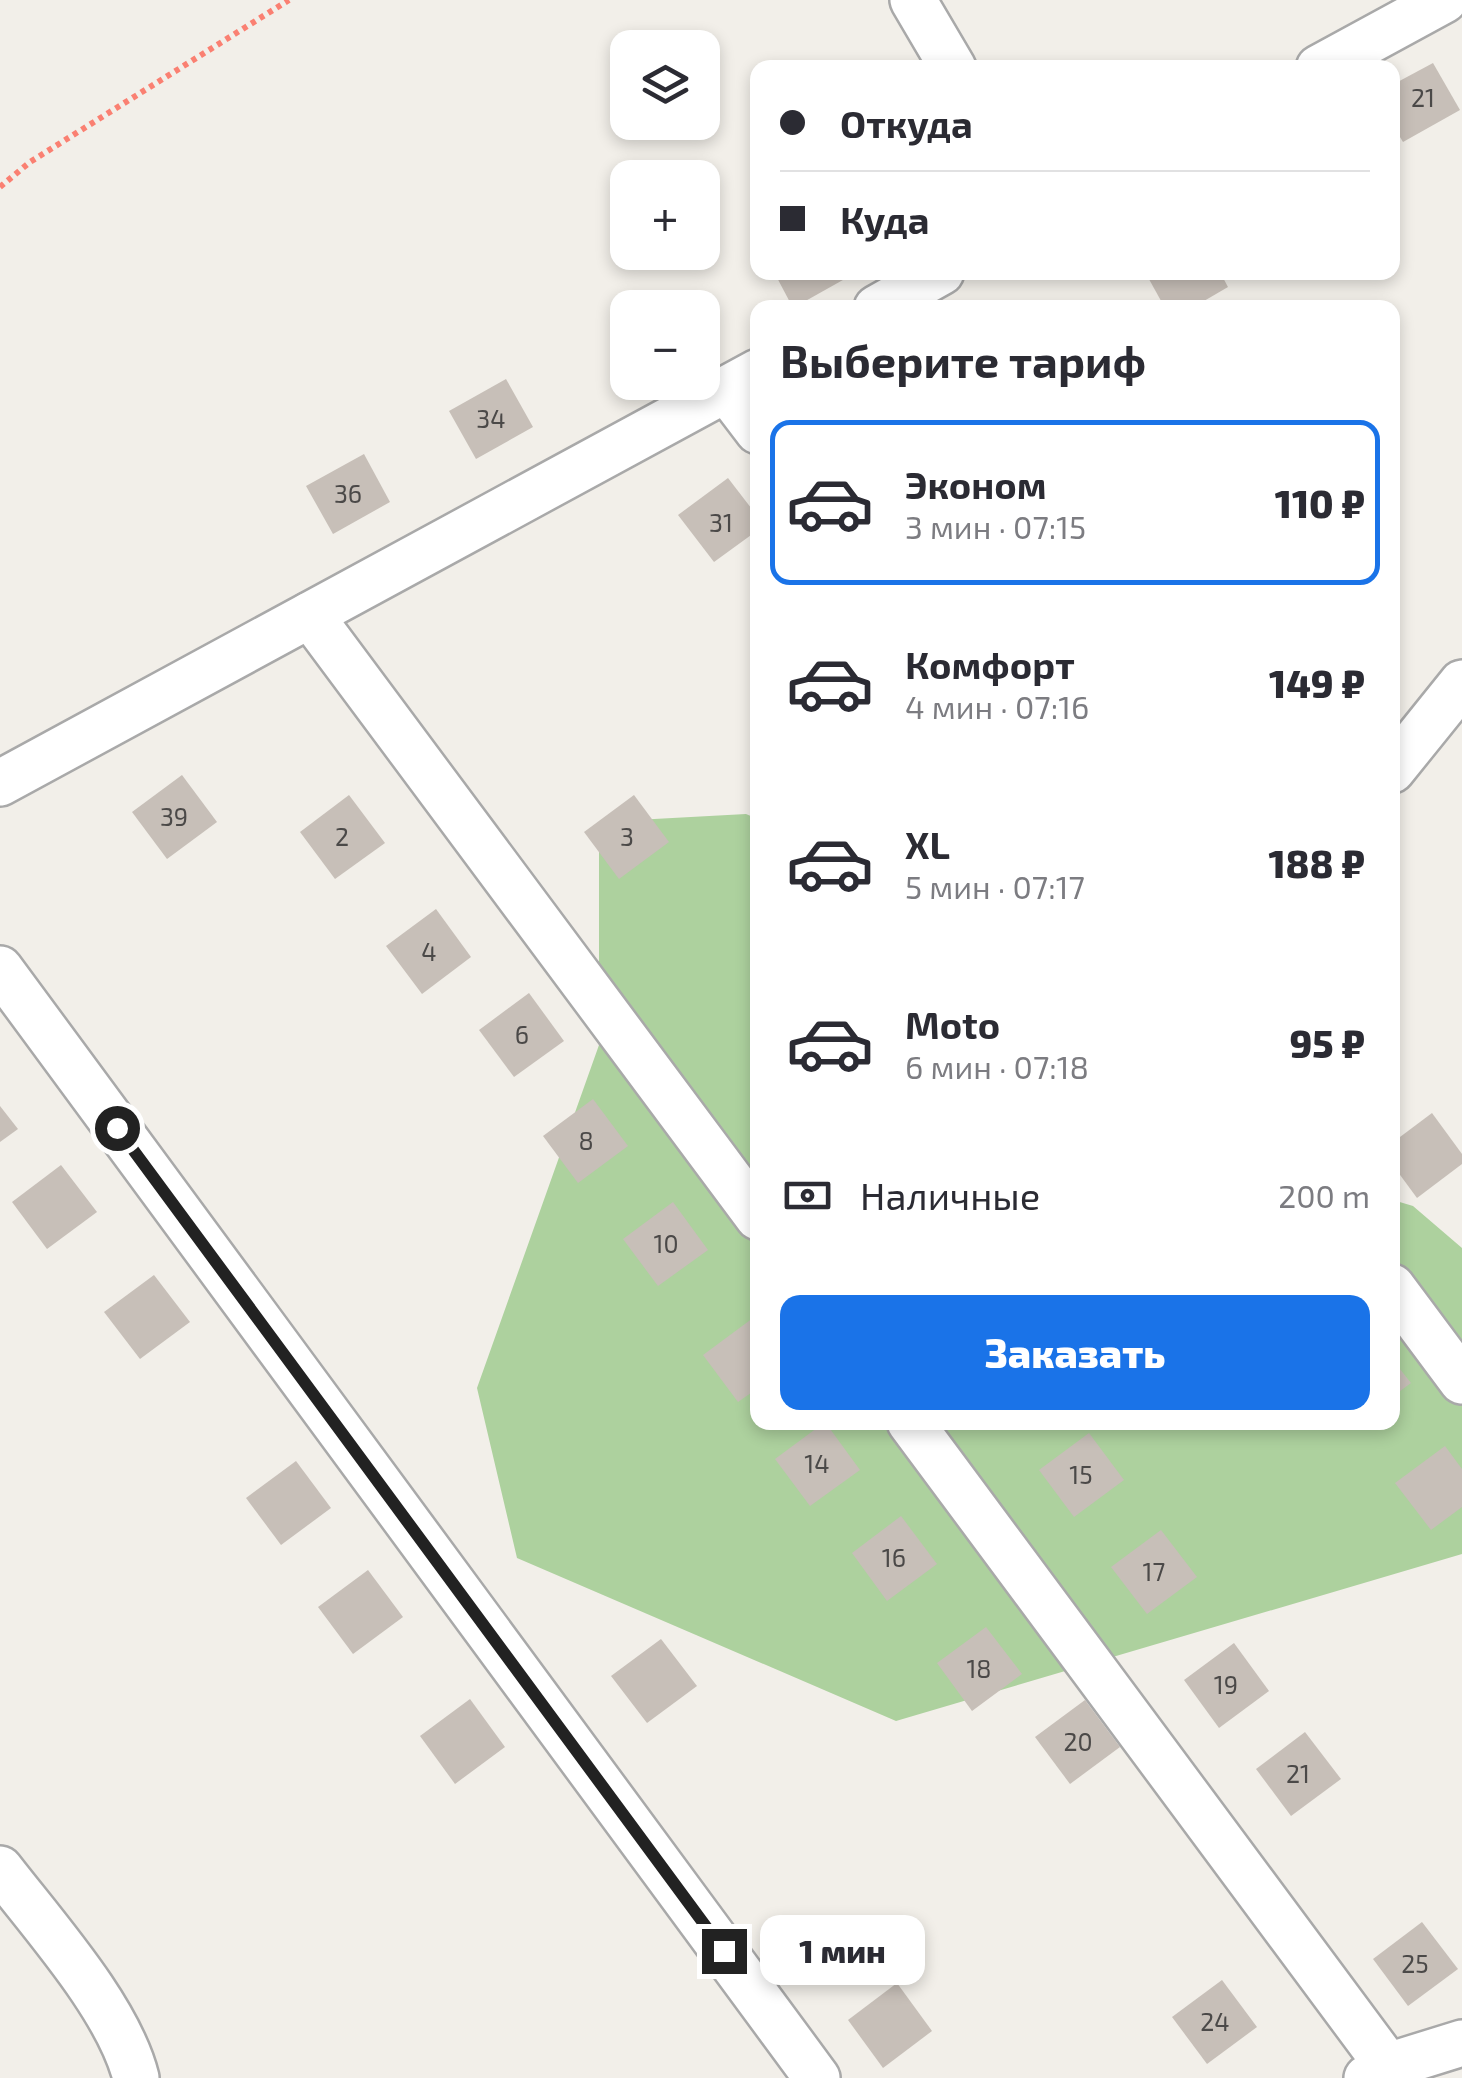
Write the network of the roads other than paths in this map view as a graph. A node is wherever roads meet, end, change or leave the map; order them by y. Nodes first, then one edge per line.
1 (914, 0) edge
2 (1444, 0) edge
3 (948, 60) edge
4 (1334, 60) edge
5 (927, 280) edge
6 (891, 300) edge
7 (742, 381) edge
8 (750, 406) edge
9 (310, 615) junction
10 (1462, 684) edge
11 (1400, 760) edge
12 (0, 783) edge
13 (0, 969) edge
14 (750, 1207) edge
15 (1400, 1299) edge
16 (1462, 1381) edge
17 (916, 1430) edge
18 (0, 1869) edge
19 (1462, 2042) edge
20 (1377, 2072) edge
21 (136, 2078) edge
22 (817, 2078) edge

1 - 3 street
2 - 4 street
5 - 6 street
7 - 8 street
7 - 9 street
9 - 12 street
9 - 14 street
10 - 11 street
13 - 22 street
15 - 16 street
17 - 20 street
18 - 21 street
19 - 20 street

